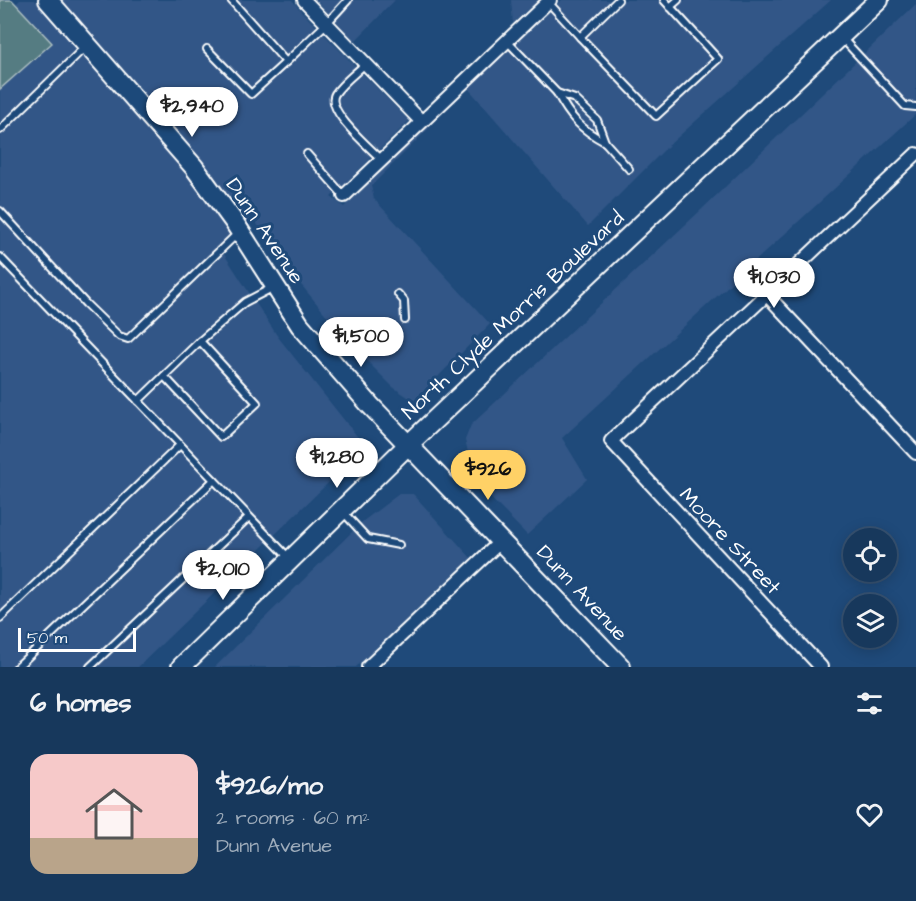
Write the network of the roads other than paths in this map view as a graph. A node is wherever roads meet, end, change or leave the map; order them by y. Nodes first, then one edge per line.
1 (48, 0) edge
2 (231, 0) edge
3 (304, 0) edge
4 (348, 0) edge
5 (618, 0) edge
6 (664, 0) edge
7 (678, 0) edge
8 (879, 0) edge
9 (549, 1) edge
10 (670, 7) junction
11 (326, 24) junction
12 (841, 36) junction
13 (580, 37) junction
14 (506, 41) junction
15 (87, 45) junction
16 (207, 49) dead end
17 (286, 62) junction
18 (365, 64) junction
19 (557, 93) junction
20 (916, 107) edge
21 (421, 121) junction
22 (0, 130) edge
23 (605, 142) junction
24 (307, 154) dead end
25 (916, 154) edge
26 (381, 159) junction
27 (629, 169) dead end
28 (344, 196) joint
29 (0, 211) edge
30 (240, 231) junction
31 (0, 257) edge
32 (275, 286) junction
33 (398, 294) dead end
34 (768, 295) junction
35 (405, 320) dead end
36 (200, 341) junction
37 (164, 376) junction
38 (138, 401) junction
39 (409, 444) junction
40 (180, 445) junction
41 (916, 453) edge
42 (214, 480) junction
43 (342, 510) junction
44 (249, 517) junction
45 (501, 541) junction
46 (399, 545) dead end
47 (291, 560) junction
48 (0, 618) edge
49 (17, 667) edge
50 (90, 667) edge
51 (181, 667) edge
52 (368, 667) edge
53 (621, 667) edge
54 (821, 667) edge

1 - 15 main road, Dunn Avenue
2 - 17 lane
3 - 11 street
4 - 11 lane
5 - 13 lane
6 - 10 lane
7 - 10 lane
8 - 12 main road, North Clyde Morris Boulevard
9 - 13 lane
9 - 14 street
10 - 13 lane
11 - 17 lane
11 - 18 street
12 - 20 lane
12 - 39 main road, North Clyde Morris Boulevard
14 - 19 lane
14 - 21 street
15 - 22 lane
15 - 30 main road, Dunn Avenue
16 - 17 lane
18 - 21 street
18 - 26 lane
19 - 23 lane
19 - 23 lane
21 - 26 street
23 - 27 lane
24 - 28 lane
25 - 34 street
26 - 28 street
29 - 30 lane
30 - 32 main road, Dunn Avenue
31 - 38 lane
32 - 36 lane
32 - 39 main road, Dunn Avenue
33 - 35 lane
34 - 41 street
34 - 54 street, Moore Street
36 - 37 lane
36 - 37 lane
37 - 38 lane
38 - 40 lane
39 - 43 main road, North Clyde Morris Boulevard
39 - 45 main road, Dunn Avenue
40 - 42 lane
40 - 48 lane
42 - 44 lane
42 - 49 lane
43 - 46 lane
43 - 47 main road, North Clyde Morris Boulevard
44 - 47 lane
44 - 50 lane
45 - 52 street
45 - 53 main road, Dunn Avenue
47 - 51 main road, North Clyde Morris Boulevard

